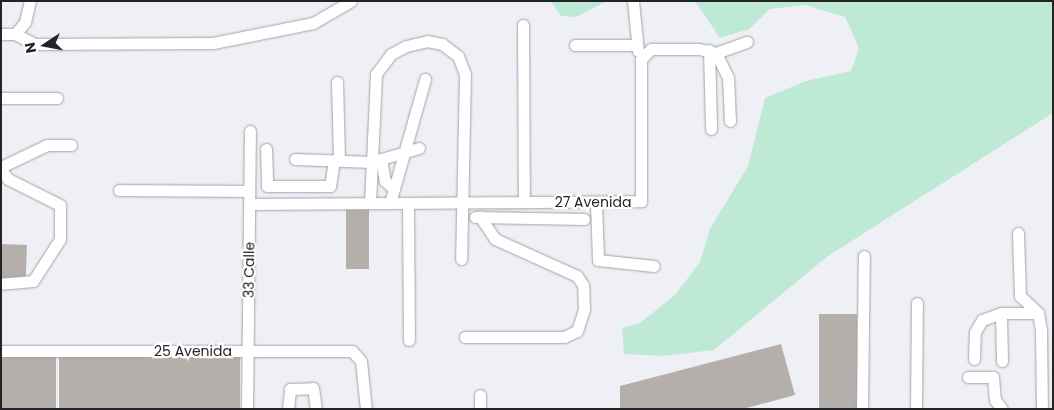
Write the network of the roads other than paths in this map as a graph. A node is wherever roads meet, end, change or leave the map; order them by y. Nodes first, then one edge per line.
1 (30, 1) edge
2 (351, 1) edge
3 (633, 1) edge
4 (523, 25) dead end
5 (1, 34) edge
6 (15, 34) junction
7 (747, 42) dead end
8 (575, 45) dead end
9 (635, 45) junction
10 (712, 52) junction
11 (641, 59) junction
12 (425, 79) dead end
13 (337, 82) dead end
14 (1, 98) edge
15 (56, 98) dead end
16 (730, 121) dead end
17 (711, 130) dead end
18 (250, 131) dead end
19 (70, 145) dead end
20 (419, 148) dead end
21 (266, 149) dead end
22 (404, 152) junction
23 (295, 159) dead end
24 (337, 160) junction
25 (376, 160) junction
26 (1, 168) edge
27 (394, 189) junction
28 (120, 190) dead end
29 (249, 191) junction
30 (524, 202) junction
31 (596, 202) junction
32 (370, 203) junction
33 (390, 203) junction
34 (408, 203) junction
35 (464, 203) junction
36 (250, 204) junction
37 (463, 216) junction
38 (480, 217) junction
39 (584, 219) dead end
40 (1018, 234) dead end
41 (864, 256) dead end
42 (461, 258) dead end
43 (654, 266) dead end
44 (1, 284) edge
45 (917, 303) dead end
46 (1002, 313) junction
47 (1038, 313) junction
48 (465, 337) dead end
49 (409, 340) dead end
50 (248, 350) junction
51 (1, 351) edge
52 (974, 359) dead end
53 (1002, 361) dead end
54 (968, 377) dead end
55 (480, 395) dead end
56 (247, 409) edge
57 (288, 409) edge
58 (316, 409) edge
59 (366, 409) edge
60 (480, 409) edge
61 (862, 409) edge
62 (916, 409) edge
63 (1002, 409) edge
64 (1042, 409) edge

1 - 6 street
2 - 6 street
3 - 9 street
4 - 30 street
5 - 6 street
7 - 10 street
8 - 9 street
9 - 11 street
10 - 11 street
10 - 16 street
10 - 17 street
11 - 31 street, 27 Avenida
12 - 22 street
13 - 24 street
14 - 15 street
18 - 29 street, 33 Calle
19 - 26 street
20 - 22 street
21 - 24 street
22 - 25 street
22 - 27 street
23 - 24 street
24 - 25 street
25 - 27 street
25 - 32 street
25 - 35 street
26 - 44 street
27 - 33 street
28 - 29 street
29 - 36 street, 33 Calle
30 - 31 street, 27 Avenida
30 - 35 street, 27 Avenida
31 - 43 street
32 - 33 street, 27 Avenida
32 - 36 street, 27 Avenida
33 - 34 street, 27 Avenida
34 - 35 street, 27 Avenida
34 - 49 street
35 - 37 street
36 - 50 street, 33 Calle
37 - 38 street
37 - 42 street
38 - 39 street
38 - 48 street
40 - 47 street
41 - 61 street
45 - 62 street
46 - 47 street
46 - 52 street
46 - 53 street
47 - 64 street
50 - 51 street, 25 Avenida
50 - 56 street, 33 Calle
50 - 59 street, 25 Avenida
54 - 63 street
55 - 60 street
57 - 58 street

